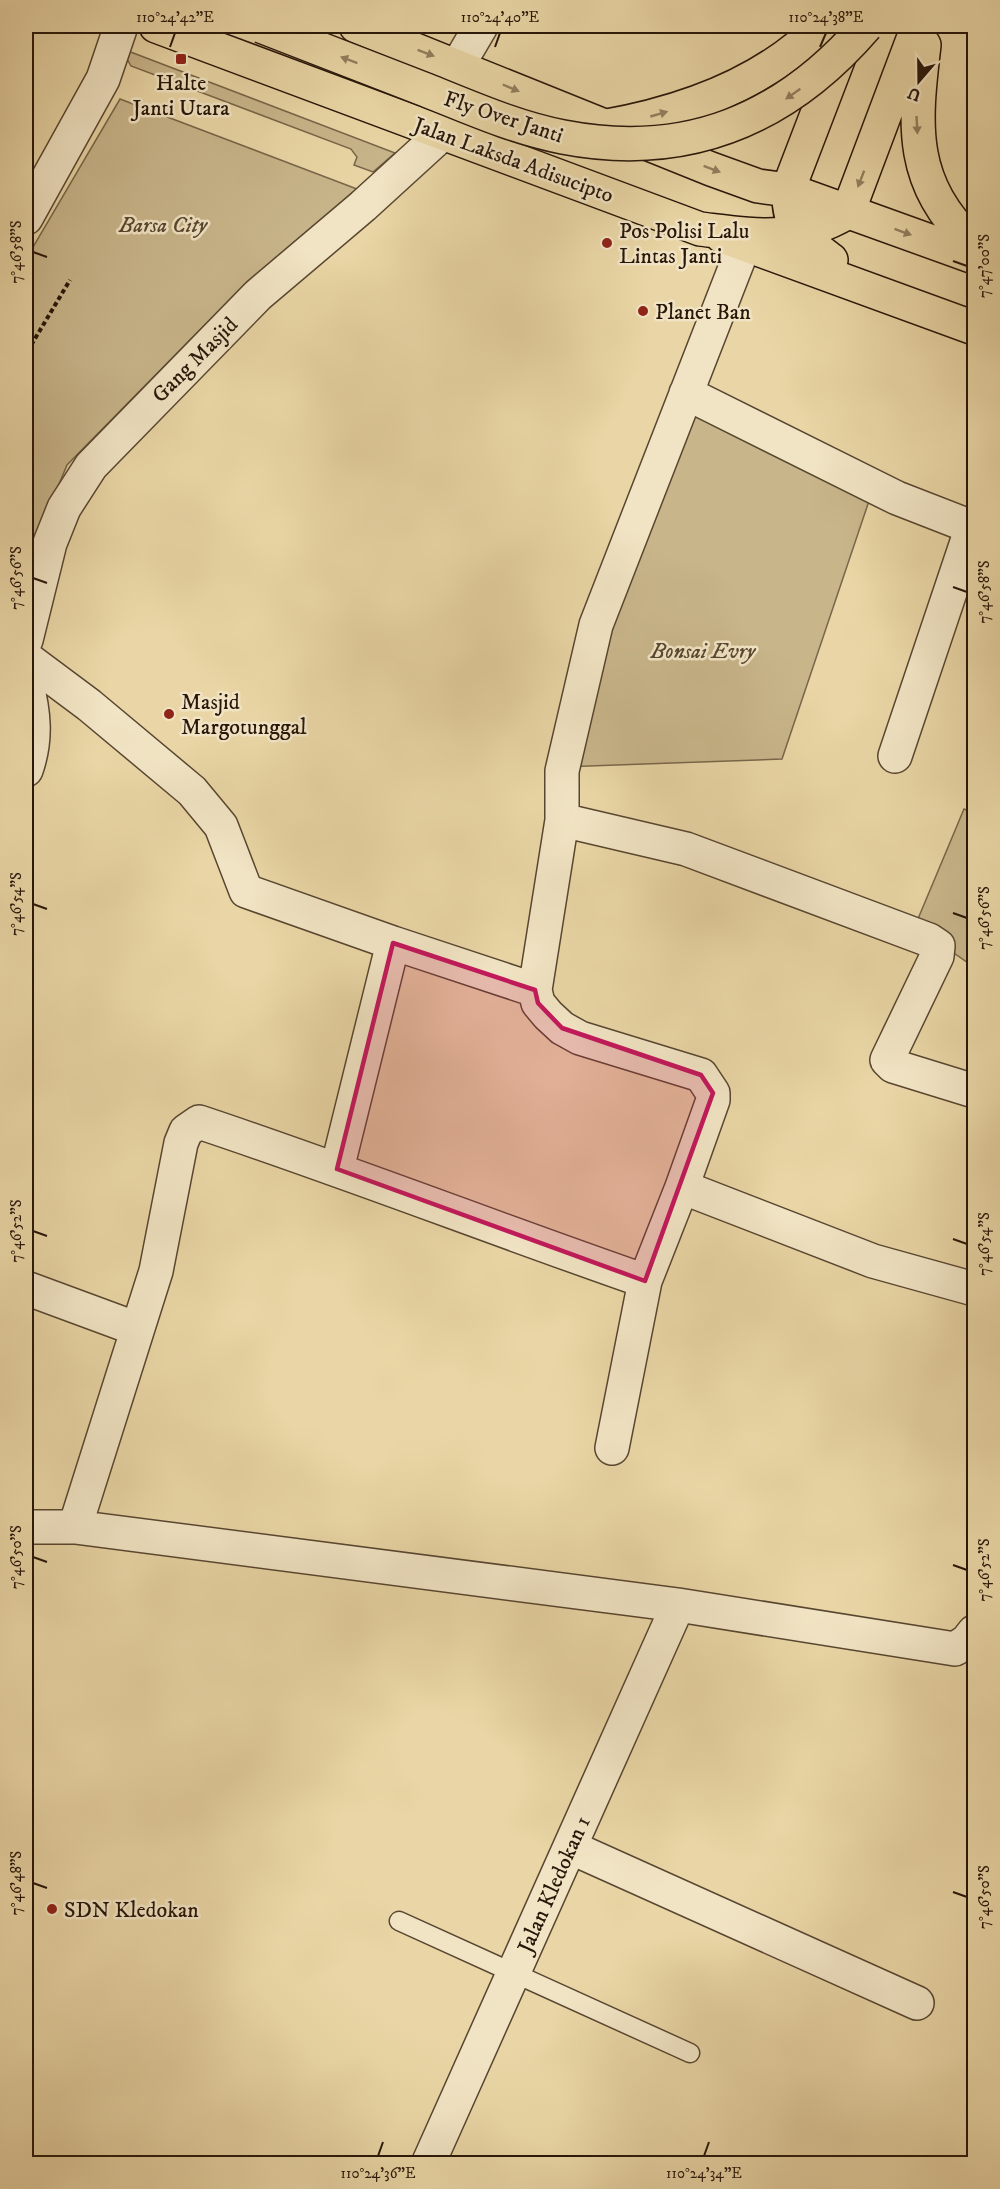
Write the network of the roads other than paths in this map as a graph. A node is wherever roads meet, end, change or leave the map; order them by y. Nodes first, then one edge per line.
1 (121, 26) edge
2 (156, 26) edge
3 (261, 26) edge
4 (331, 26) edge
5 (356, 26) edge
6 (482, 26) edge
7 (821, 26) edge
8 (852, 26) edge
9 (866, 26) edge
10 (918, 26) edge
11 (926, 26) edge
12 (203, 43) junction
13 (458, 65) junction
14 (602, 127) junction
15 (444, 133) junction
16 (788, 190) junction
17 (848, 212) junction
18 (26, 218) edge
19 (797, 234) junction
20 (751, 238) junction
21 (975, 245) edge
22 (975, 257) edge
23 (975, 312) edge
24 (975, 328) edge
25 (686, 393) junction
26 (973, 527) edge
27 (30, 601) edge
28 (26, 640) edge
29 (26, 658) edge
30 (26, 681) edge
31 (895, 756) dead end
32 (26, 770) edge
33 (562, 820) junction
34 (393, 943) junction
35 (535, 990) junction
36 (975, 1091) edge
37 (337, 1169) junction
38 (682, 1187) junction
39 (645, 1281) junction
40 (26, 1288) edge
41 (975, 1289) edge
42 (137, 1329) junction
43 (612, 1449) dead end
44 (26, 1527) edge
45 (75, 1527) junction
46 (678, 1605) junction
47 (975, 1632) edge
48 (570, 1847) junction
49 (399, 1921) dead end
50 (514, 1972) junction
51 (917, 2003) dead end
52 (690, 2053) dead end
53 (428, 2163) edge

1 - 18 street
2 - 12 main road, Jalan Laksda Adisucipto
9 -> 3 main road, Fly Over Janti, bridge
4 - 12 main road
5 -> 13 main road
6 - 13 street
14 -> 7 main road
8 - 16 main road
10 -> 17 main road
11 -> 21 main road
12 - 15 main road, Jalan Laksda Adisucipto
13 -> 14 main road
14 -> 16 main road
15 - 20 main road, Jalan Laksda Adisucipto
15 - 27 street, Gang Masjid
16 - 17 main road
16 - 19 main road
17 - 19 main road
17 -> 22 main road
19 - 20 main road
19 - 23 main road
20 - 24 main road
20 - 25 street
25 - 26 street
25 - 33 street
26 - 31 street
27 - 28 street, Gang Masjid
29 - 34 street
30 - 32 street
33 - 35 street
33 - 36 street
34 - 35 street
34 - 37 street
35 - 38 street
37 - 39 street
37 - 42 street
38 - 39 street
38 - 41 street
39 - 43 street
40 - 42 street
42 - 45 street
44 - 45 street
45 - 46 street
46 - 47 street
46 - 48 street, Jalan Kledokan 1
48 - 50 street, Jalan Kledokan 1
48 - 51 street
49 - 50 lane
50 - 52 lane
50 - 53 street, Jalan Kledokan 1

